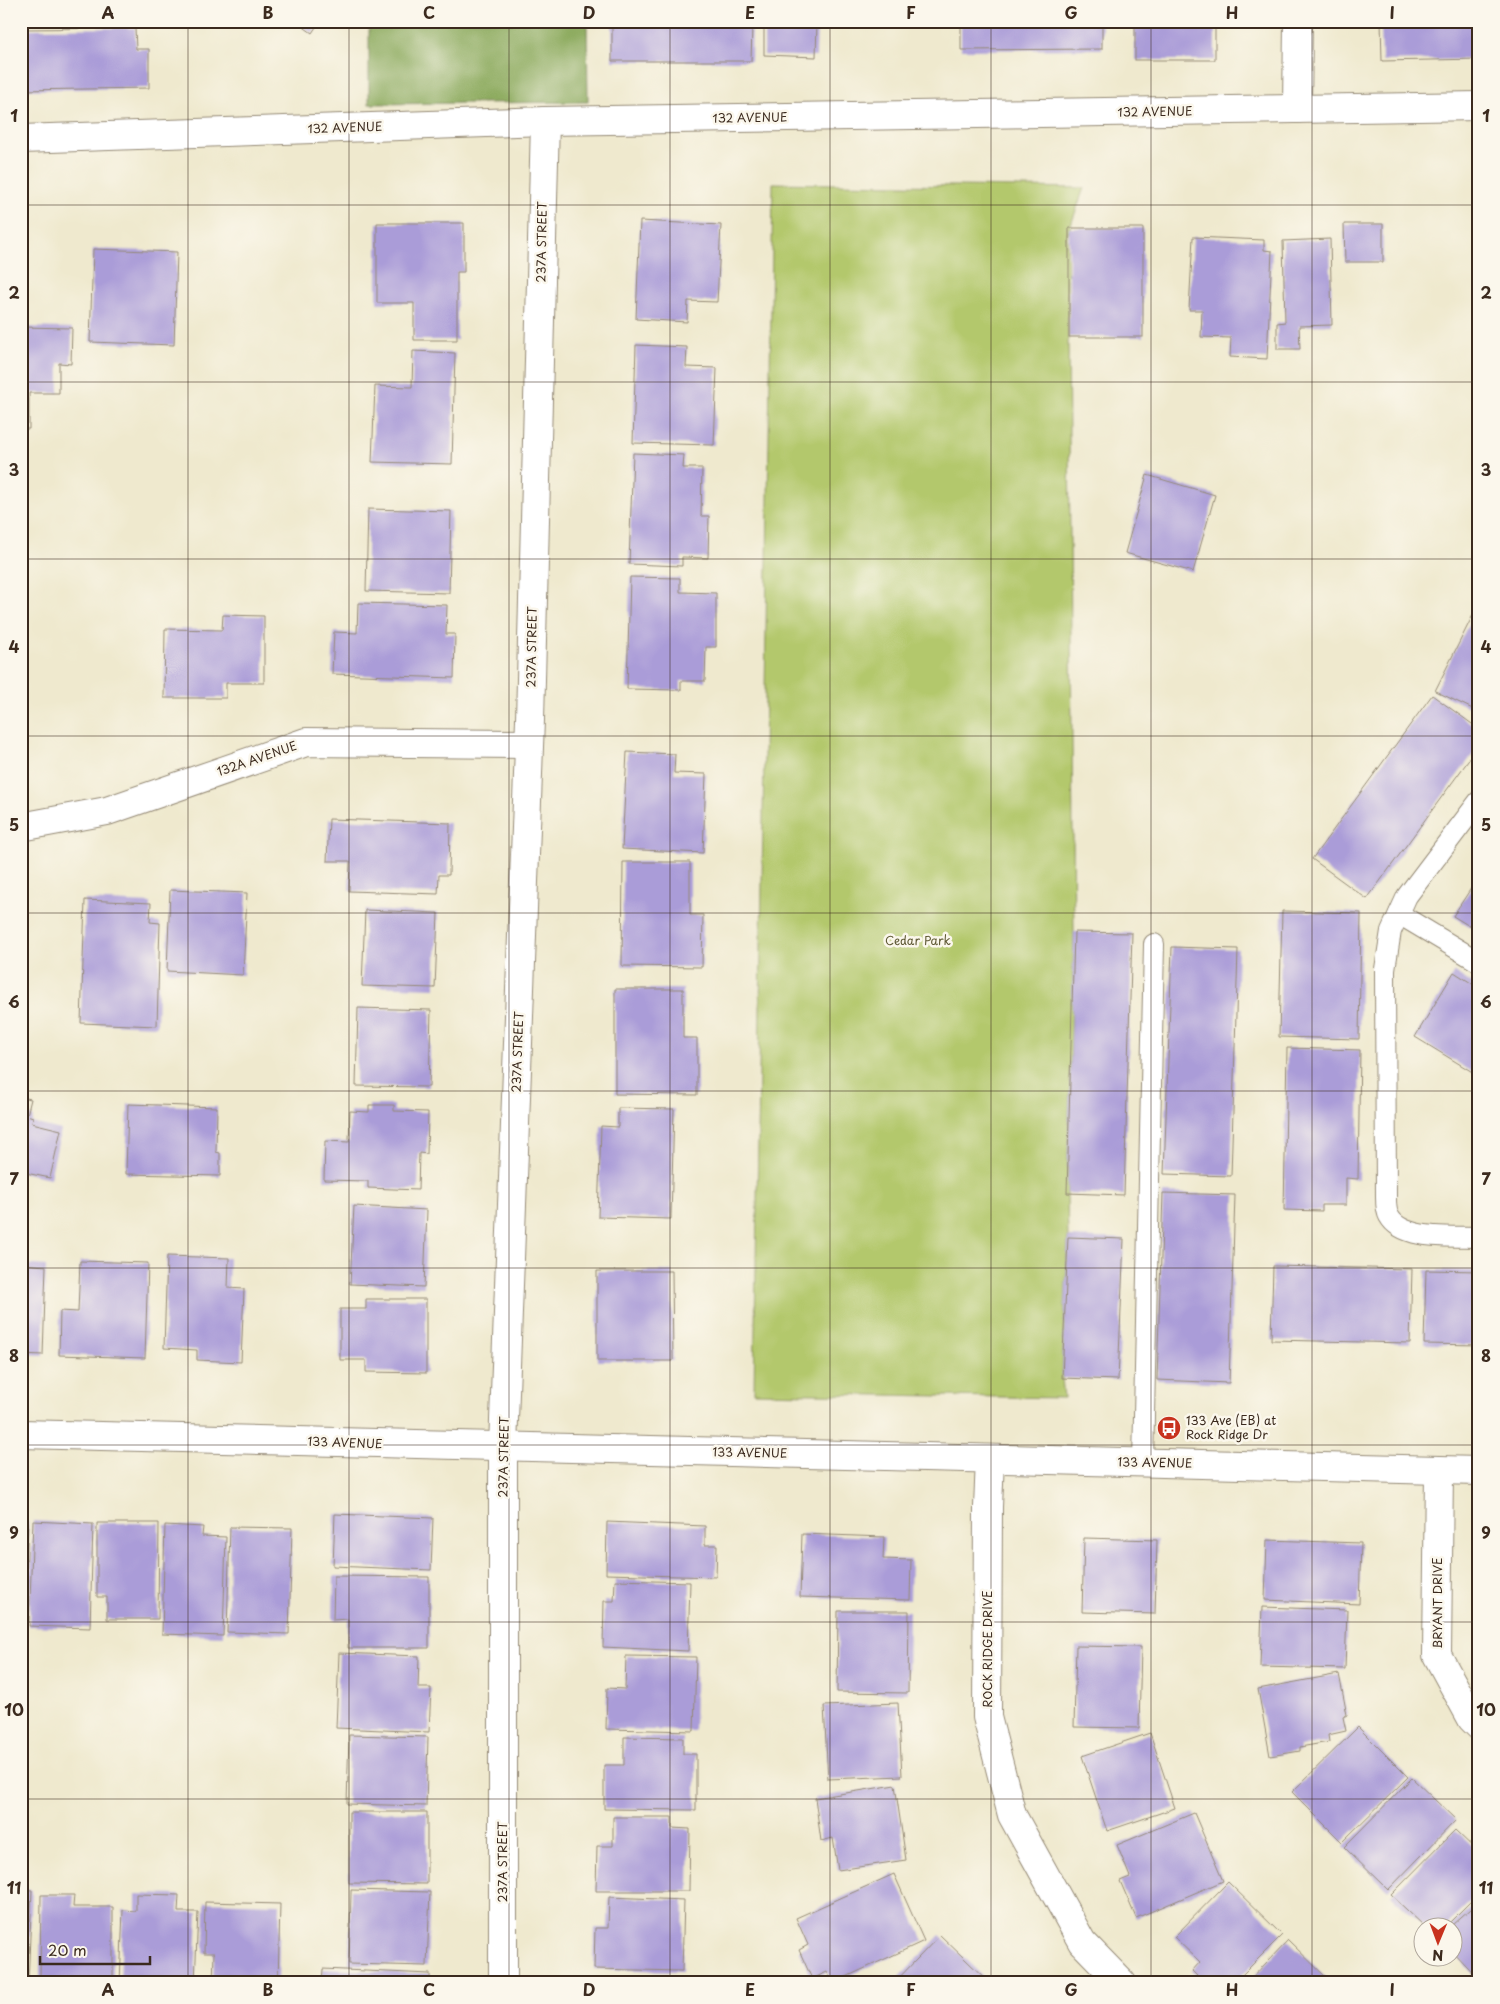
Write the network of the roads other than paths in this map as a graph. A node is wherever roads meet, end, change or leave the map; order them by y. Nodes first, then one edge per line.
1 (1298, 21) edge
2 (1479, 106) edge
3 (1297, 109) junction
4 (545, 121) junction
5 (21, 138) edge
6 (529, 744) junction
7 (1479, 801) edge
8 (21, 827) edge
9 (1399, 914) junction
10 (1154, 944) dead end
11 (1479, 962) edge
12 (1479, 1237) edge
13 (21, 1434) edge
14 (504, 1447) junction
15 (990, 1459) junction
16 (1143, 1463) junction
17 (1439, 1470) junction
18 (1479, 1471) edge
19 (1479, 1726) edge
20 (503, 1983) edge
21 (1122, 1983) edge

1 - 3 street
2 - 3 street, 132 AVENUE
3 - 4 street, 132 AVENUE
4 - 5 street, 132 AVENUE
4 - 6 street, 237A STREET
6 - 8 street, 132A AVENUE
6 - 14 street, 237A STREET
7 - 9 lane
9 - 11 lane
9 - 12 lane
10 - 16 lane
13 - 14 street, 133 AVENUE
14 - 15 street, 133 AVENUE
14 - 20 street, 237A STREET
15 - 16 street, 133 AVENUE
15 - 21 street, ROCK RIDGE DRIVE
16 - 17 street, 133 AVENUE
17 - 18 street, 133 AVENUE
17 - 19 street, BRYANT DRIVE

